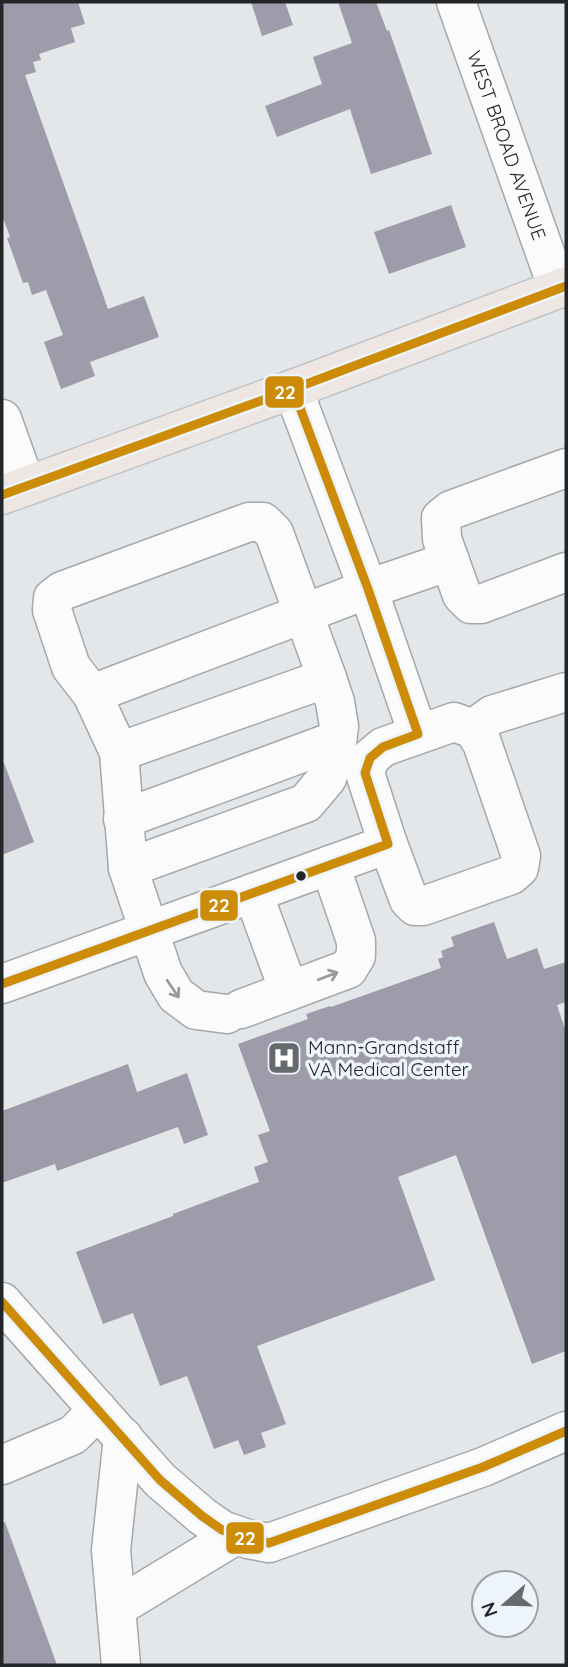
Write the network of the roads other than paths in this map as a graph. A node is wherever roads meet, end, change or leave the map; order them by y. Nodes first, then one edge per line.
1 (456, 2) edge
2 (562, 288) edge
3 (293, 389) junction
4 (2, 419) edge
5 (566, 468) edge
6 (14, 490) edge
7 (450, 562) junction
8 (566, 572) edge
9 (368, 589) junction
10 (304, 613) junction
11 (566, 672) edge
12 (327, 678) junction
13 (566, 692) edge
14 (92, 694) junction
15 (473, 729) junction
16 (418, 734) junction
17 (337, 740) junction
18 (119, 752) junction
19 (123, 819) junction
20 (388, 844) junction
21 (330, 865) junction
22 (128, 869) junction
23 (253, 893) junction
24 (150, 930) junction
25 (2, 984) edge
26 (289, 991) junction
27 (2, 1302) edge
28 (110, 1424) junction
29 (566, 1431) edge
30 (2, 1465) edge
31 (236, 1535) junction
32 (116, 1608) junction
33 (121, 1665) edge

1 - 2 street, WEST BROAD AVENUE
2 - 3 main road
3 - 6 main road
3 - 9 street
4 - 6 street
5 - 7 street
7 - 8 street
7 - 9 street
9 - 10 street
9 - 16 street
10 - 12 street
10 - 14 street
10 - 14 street
11 - 13 street
12 - 17 street
12 - 18 street
13 - 15 street
14 - 18 street
15 - 16 street
15 - 20 street
16 - 20 street
17 - 19 street
17 - 22 street
18 - 19 street
19 - 22 street
20 - 21 street
21 - 23 street
26 -> 21 street
22 - 24 street
23 - 24 street
23 - 26 street
24 - 25 street
24 -> 26 street
27 - 28 street
28 - 30 street
28 - 31 street
28 - 32 street
29 - 31 street
31 - 32 street
32 - 33 street

